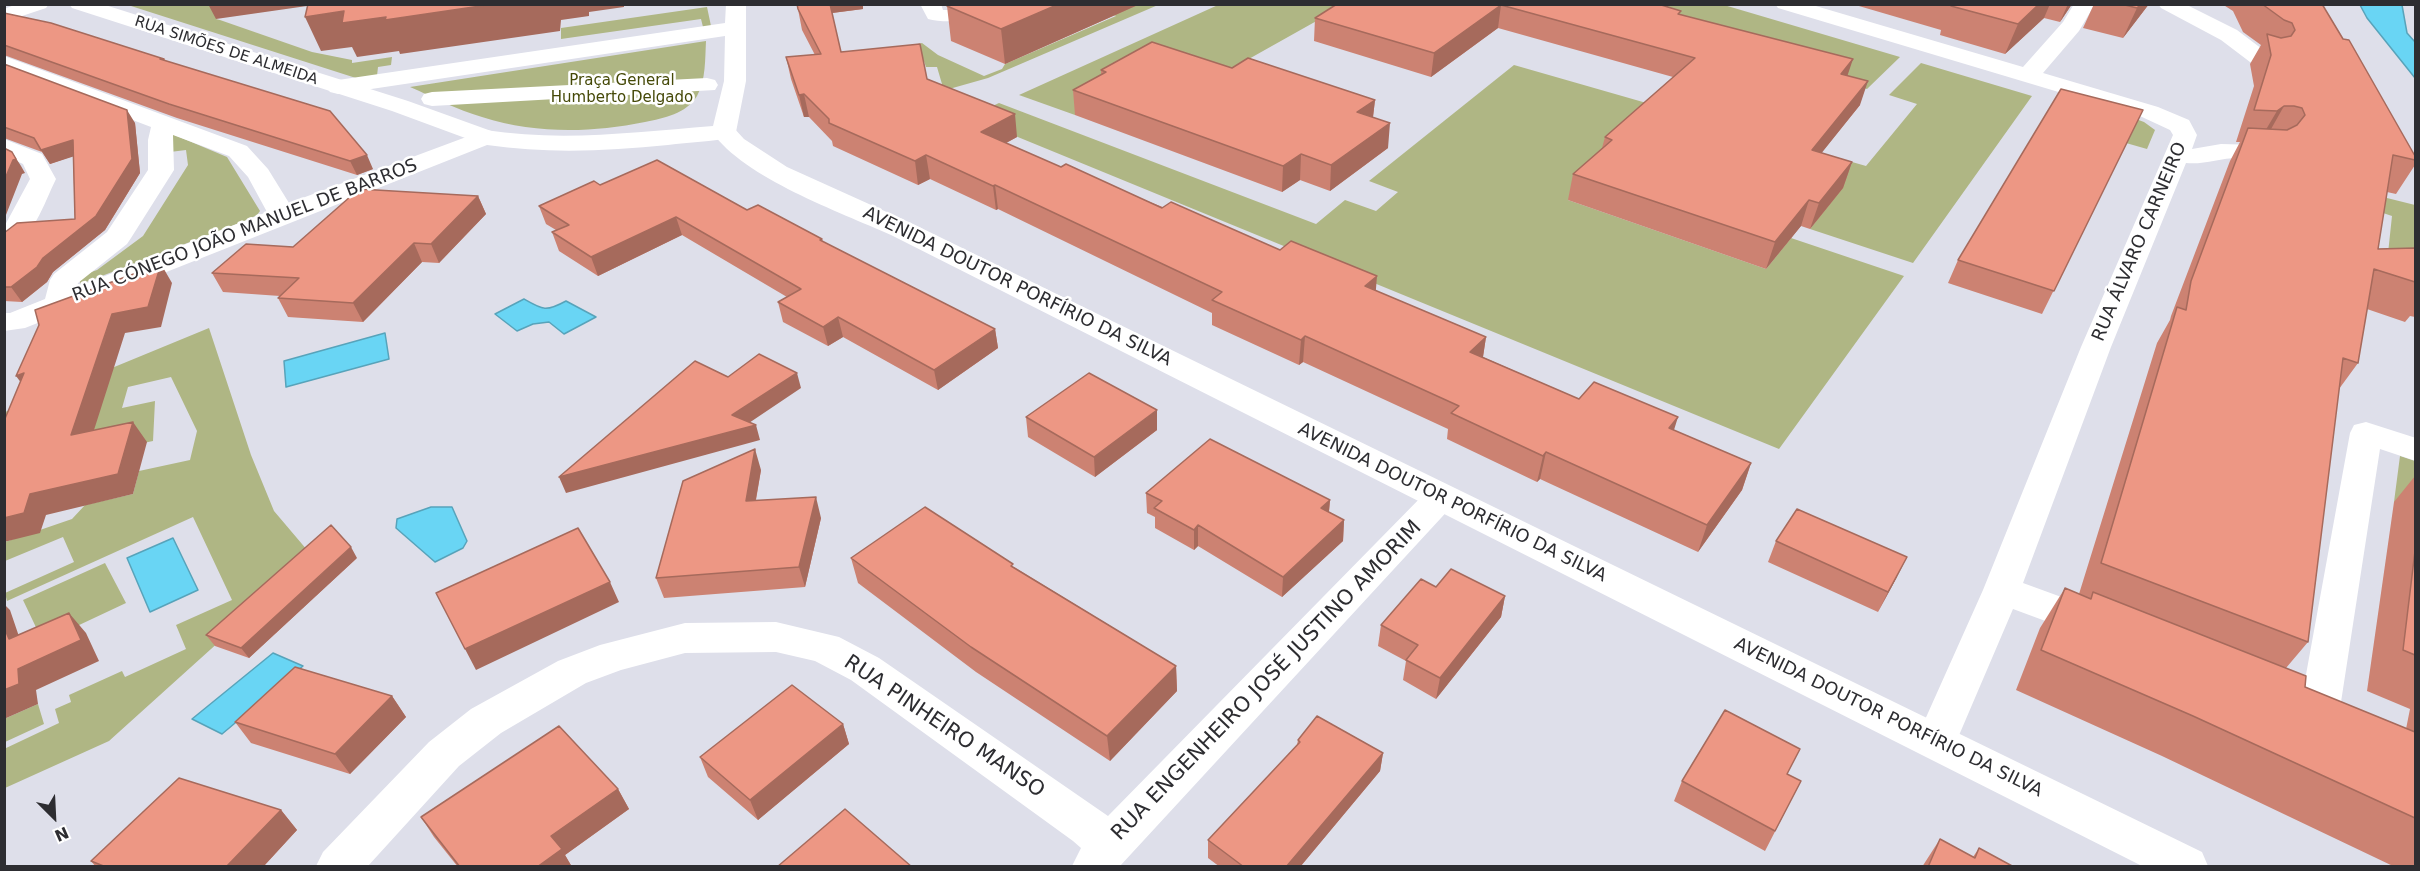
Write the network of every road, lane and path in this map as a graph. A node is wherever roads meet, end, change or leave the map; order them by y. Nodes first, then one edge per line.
1 (39, 4) edge
2 (736, 4) edge
3 (930, 4) edge
4 (991, 4) edge
5 (1785, 4) edge
6 (2085, 4) edge
7 (2169, 4) edge
8 (92, 6) edge
9 (4, 16) edge
10 (736, 28) junction
11 (2265, 59) dead end
12 (4, 63) edge
13 (2028, 76) junction
14 (708, 85) dead end
15 (338, 87) junction
16 (432, 99) dead end
17 (164, 124) junction
18 (724, 132) junction
19 (2220, 133) dead end
20 (485, 137) junction
21 (4, 146) edge
22 (2176, 155) junction
23 (282, 215) junction
24 (4, 241) edge
25 (59, 304) junction
26 (8, 329) edge
27 (2415, 450) edge
28 (1441, 497) junction
29 (2002, 590) junction
30 (2121, 635) edge
31 (2264, 693) edge
32 (1936, 742) junction
33 (1102, 856) edge
34 (339, 867) edge
35 (2186, 867) edge

1 - 9 street
2 - 10 street
3 - 4 street
5 - 13 street, RUA ÁLVARO CARNEIRO
6 - 13 street
7 - 11 street
8 - 15 street, RUA SIMÕES DE ALMEIDA
10 - 15 street
10 - 18 street
12 - 17 street
13 - 22 street, RUA ÁLVARO CARNEIRO
14 - 16 street
15 - 20 street
17 - 23 street
17 - 25 street
18 - 20 street
18 - 28 street, AVENIDA DOUTOR PORFÍRIO DA SILVA
19 - 22 street
20 - 23 street, RUA CÓNEGO JOÃO MANUEL DE BARROS
21 - 24 street
22 - 29 street, RUA ÁLVARO CARNEIRO
23 - 25 street, RUA CÓNEGO JOÃO MANUEL DE BARROS
25 - 26 street, RUA CÓNEGO JOÃO MANUEL DE BARROS
27 - 31 street
28 - 32 street, AVENIDA DOUTOR PORFÍRIO DA SILVA
28 - 33 street, RUA ENGENHEIRO JOSÉ JUSTINO AMORIM
29 - 30 street
29 - 32 street, RUA ÁLVARO CARNEIRO
32 - 35 street, AVENIDA DOUTOR PORFÍRIO DA SILVA
33 - 34 street, RUA PINHEIRO MANSO

